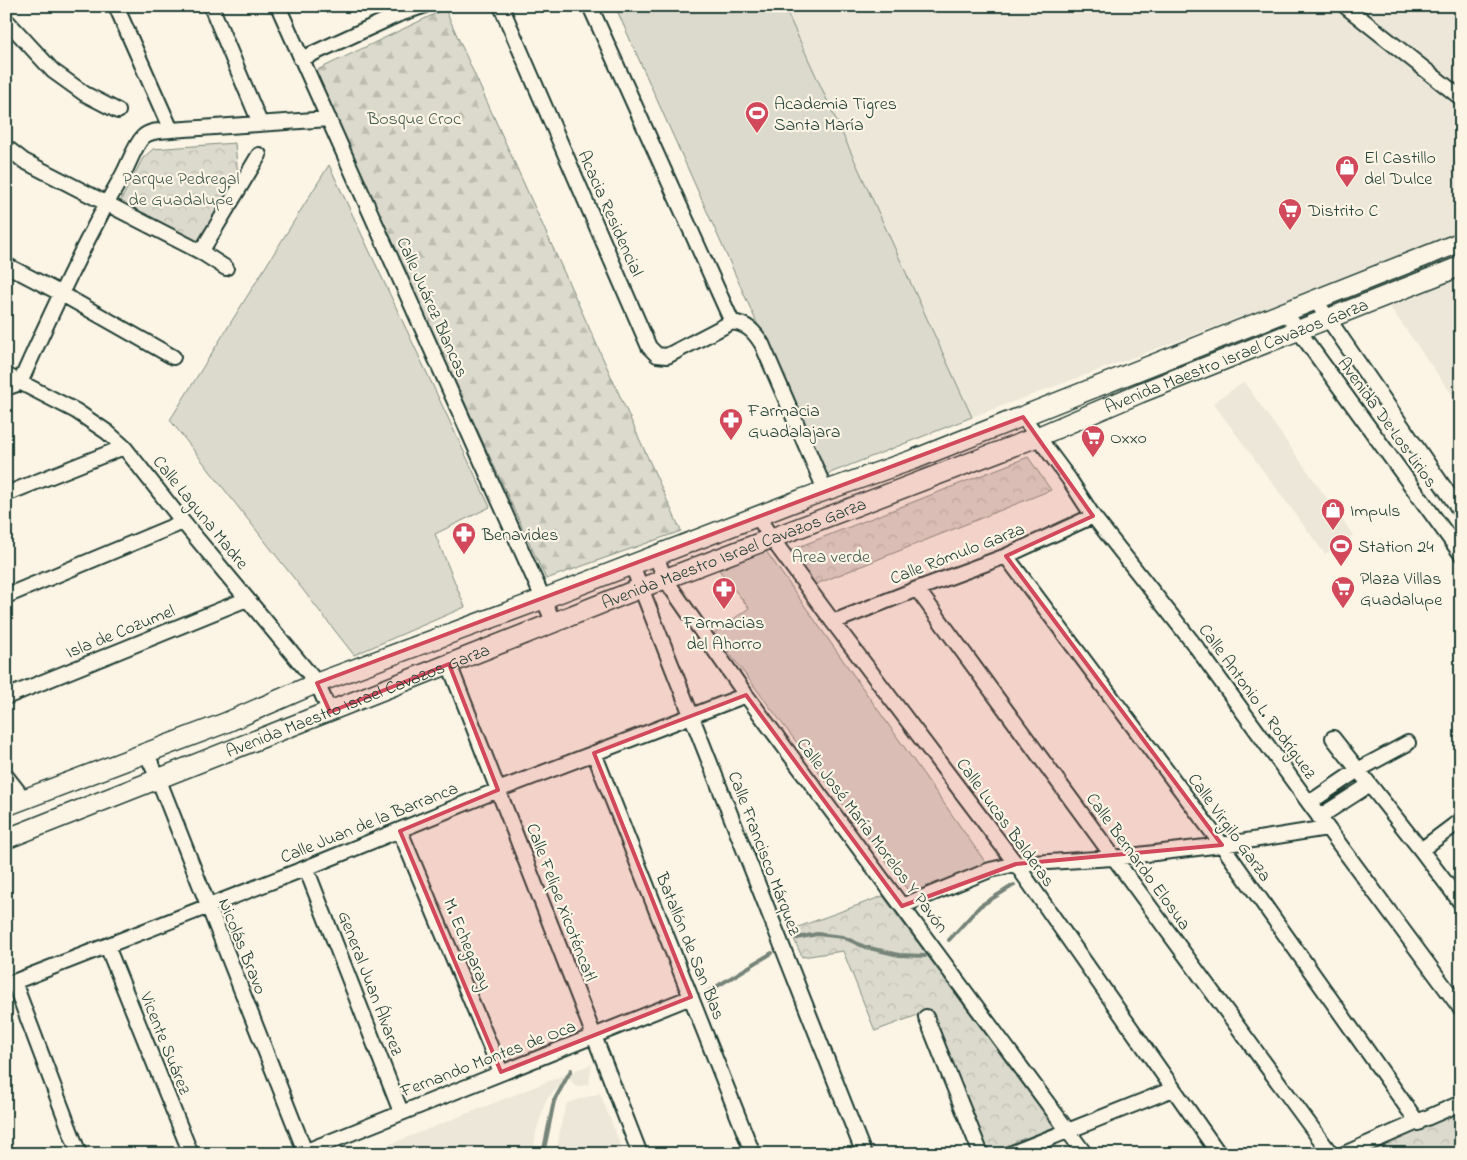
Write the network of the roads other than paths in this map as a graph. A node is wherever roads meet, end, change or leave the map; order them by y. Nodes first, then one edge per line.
1 (116, 6) edge
2 (211, 6) edge
3 (278, 6) edge
4 (423, 6) edge
5 (501, 6) edge
6 (590, 6) edge
7 (1345, 6) edge
8 (395, 11) edge
9 (6, 20) edge
10 (301, 59) junction
11 (1461, 98) edge
12 (118, 111) dead end
13 (329, 119) junction
14 (260, 123) junction
15 (171, 130) junction
16 (6, 147) edge
17 (259, 155) dead end
18 (106, 203) junction
19 (1461, 242) edge
20 (201, 252) junction
21 (6, 265) edge
22 (1461, 266) edge
23 (226, 268) dead end
24 (60, 293) junction
25 (1316, 301) junction
26 (1285, 312) junction
27 (1328, 318) junction
28 (732, 322) junction
29 (1298, 331) junction
30 (173, 357) dead end
31 (6, 375) edge
32 (20, 383) junction
33 (6, 388) edge
34 (1022, 416) junction
35 (1037, 437) junction
36 (124, 447) junction
37 (826, 492) junction
38 (6, 494) edge
39 (1461, 512) edge
40 (1093, 516) junction
41 (758, 517) junction
42 (183, 522) junction
43 (772, 539) junction
44 (1461, 554) edge
45 (656, 556) junction
46 (1006, 556) junction
47 (632, 565) junction
48 (665, 579) junction
49 (641, 588) junction
50 (917, 589) junction
51 (6, 596) edge
52 (247, 599) junction
53 (543, 599) junction
54 (554, 622) junction
55 (833, 622) junction
56 (449, 664) junction
57 (317, 683) junction
58 (746, 695) junction
59 (6, 697) edge
60 (330, 712) junction
61 (691, 716) junction
62 (1332, 738) dead end
63 (1408, 743) dead end
64 (146, 753) junction
65 (594, 753) junction
66 (1358, 770) junction
67 (6, 776) edge
68 (158, 778) junction
69 (1369, 785) junction
70 (498, 790) junction
71 (24, 799) junction
72 (1308, 803) junction
73 (6, 806) edge
74 (1461, 820) edge
75 (1323, 823) junction
76 (400, 831) junction
77 (6, 839) edge
78 (1222, 845) junction
79 (1421, 850) junction
80 (1113, 858) junction
81 (1016, 864) junction
82 (306, 868) junction
83 (1461, 903) edge
84 (902, 906) junction
85 (207, 907) junction
86 (107, 946) junction
87 (10, 983) edge
88 (691, 997) junction
89 (1461, 1009) edge
90 (926, 1017) dead end
91 (594, 1036) junction
92 (501, 1072) junction
93 (1173, 1089) junction
94 (1461, 1104) edge
95 (401, 1112) junction
96 (1418, 1123) junction
97 (1069, 1131) junction
98 (303, 1153) edge
99 (80, 1154) edge
100 (191, 1154) edge
101 (640, 1154) edge
102 (753, 1154) edge
103 (864, 1154) edge
104 (981, 1154) edge
105 (1010, 1154) edge
106 (1086, 1154) edge
107 (1219, 1154) edge
108 (1331, 1154) edge
109 (1344, 1154) edge

1 - 15 street
2 - 14 street
3 - 10 street, Calle Juárez Blancas
4 - 8 street
5 - 28 street, Acacia Residencial
6 - 28 street
7 - 11 street
8 - 10 street
9 - 12 street
10 - 13 street, Calle Juárez Blancas
13 - 14 street
13 - 53 street, Calle Juárez Blancas
14 - 15 street
15 - 18 street
16 - 18 street
17 - 20 street
18 - 20 street
18 - 24 street
19 - 25 main road, Avenida Maestro Israel Cavazos Garza
20 - 23 street
21 - 24 street
22 - 27 main road, Avenida Maestro Israel Cavazos Garza
24 - 30 street
24 - 32 street
25 - 26 main road, Avenida Maestro Israel Cavazos Garza
25 - 27 street, Avenida De Los Lirios
26 - 29 street, Avenida De Los Lirios
26 - 34 main road, Avenida Maestro Israel Cavazos Garza
27 - 29 main road, Avenida Maestro Israel Cavazos Garza
27 - 39 street, Avenida De Los Lirios
28 - 37 street
29 - 35 main road, Avenida Maestro Israel Cavazos Garza
29 - 44 street, Avenida De Los Lirios
31 - 32 street, Calle Laguna Madre
32 - 33 street
32 - 36 street, Calle Laguna Madre
34 - 35 street, Calle Antonio L. Rodríguez
34 - 37 main road, Avenida Maestro Israel Cavazos Garza
35 - 40 street, Calle Antonio L. Rodríguez
35 - 43 main road, Avenida Maestro Israel Cavazos Garza
36 - 38 street
36 - 42 street, Calle Laguna Madre
37 - 41 main road, Avenida Maestro Israel Cavazos Garza
40 - 46 street, Calle Rómulo Garza
40 - 72 street, Calle Antonio L. Rodríguez
41 - 43 street, Calle Lucas Balderas
41 - 45 main road, Avenida Maestro Israel Cavazos Garza
42 - 51 street
42 - 52 street, Calle Laguna Madre
43 - 48 main road, Avenida Maestro Israel Cavazos Garza
43 - 55 street, Calle Lucas Balderas
45 - 47 main road, Avenida Maestro Israel Cavazos Garza
45 - 48 street, Calle José María Morelos Y Pavón
46 - 50 street, Calle Rómulo Garza
46 - 78 street, Calle Virgilo Garza
47 - 49 street, Calle Francisco Márquez
47 - 53 main road, Avenida Maestro Israel Cavazos Garza
48 - 49 main road, Avenida Maestro Israel Cavazos Garza
48 - 58 street, Calle José María Morelos Y Pavón
49 - 54 main road, Avenida Maestro Israel Cavazos Garza
49 - 61 street, Calle Francisco Márquez
50 - 55 street, Calle Rómulo Garza
50 - 80 street, Calle Bernardo Elosua
52 - 57 street, Calle Laguna Madre
52 - 59 street, Isla de Cozumel
53 - 54 street, Calle Juárez Blancas
53 - 57 main road, Avenida Maestro Israel Cavazos Garza
54 - 56 main road, Avenida Maestro Israel Cavazos Garza
55 - 81 street, Calle Lucas Balderas
56 - 60 main road, Avenida Maestro Israel Cavazos Garza
56 - 70 street, Calle Felipe Xicoténcatl
57 - 60 street, Calle Laguna Madre
57 - 64 main road, Avenida Maestro Israel Cavazos Garza
58 - 61 street, Calle Juan de la Barranca
58 - 84 street, Calle José María Morelos Y Pavón
60 - 68 main road, Avenida Maestro Israel Cavazos Garza
61 - 65 street, Calle Juan de la Barranca
61 - 103 street, Calle Francisco Márquez
62 - 66 street
63 - 66 street
64 - 68 street, Nicolás Bravo
64 - 71 main road, Avenida Maestro Israel Cavazos Garza
65 - 70 street, Calle Juan de la Barranca
65 - 88 street, Batallón de San Blas
66 - 69 street
66 - 72 street
67 - 71 street
68 - 77 main road, Avenida Maestro Israel Cavazos Garza
68 - 85 street, Nicolás Bravo
69 - 75 street
69 - 79 street
70 - 76 street, Calle Juan de la Barranca
70 - 91 street, Calle Felipe Xicoténcatl
71 - 73 main road, Avenida Maestro Israel Cavazos Garza
72 - 75 street, Calle Antonio L. Rodríguez
74 - 79 street
75 - 78 street
75 - 89 street, Calle Antonio L. Rodríguez
76 - 82 street, Calle Juan de la Barranca
76 - 92 street, M. Echegaray
78 - 80 street
78 - 96 street, Calle Virgilo Garza
79 - 83 street
80 - 81 street
80 - 108 street, Calle Bernardo Elosua
81 - 84 street
81 - 93 street, Calle Lucas Balderas
82 - 85 street, Calle Juan de la Barranca
82 - 95 street, General Juan Álvarez
84 - 97 street, Calle José María Morelos Y Pavón
85 - 86 street, Calle Juan de la Barranca
85 - 98 street, Nicolás Bravo
86 - 87 street, Calle Juan de la Barranca
86 - 100 street, Vicente Suárez
87 - 99 street
88 - 91 street, Fernando Montes de Oca
88 - 102 street, Batallón de San Blas
90 - 104 street
91 - 92 street, Fernando Montes de Oca
91 - 101 street, Calle Felipe Xicoténcatl
92 - 95 street, Fernando Montes de Oca
93 - 97 street
93 - 107 street, Calle Lucas Balderas
94 - 96 street
95 - 98 street, Fernando Montes de Oca
96 - 109 street
97 - 105 street
97 - 106 street, Calle José María Morelos Y Pavón

